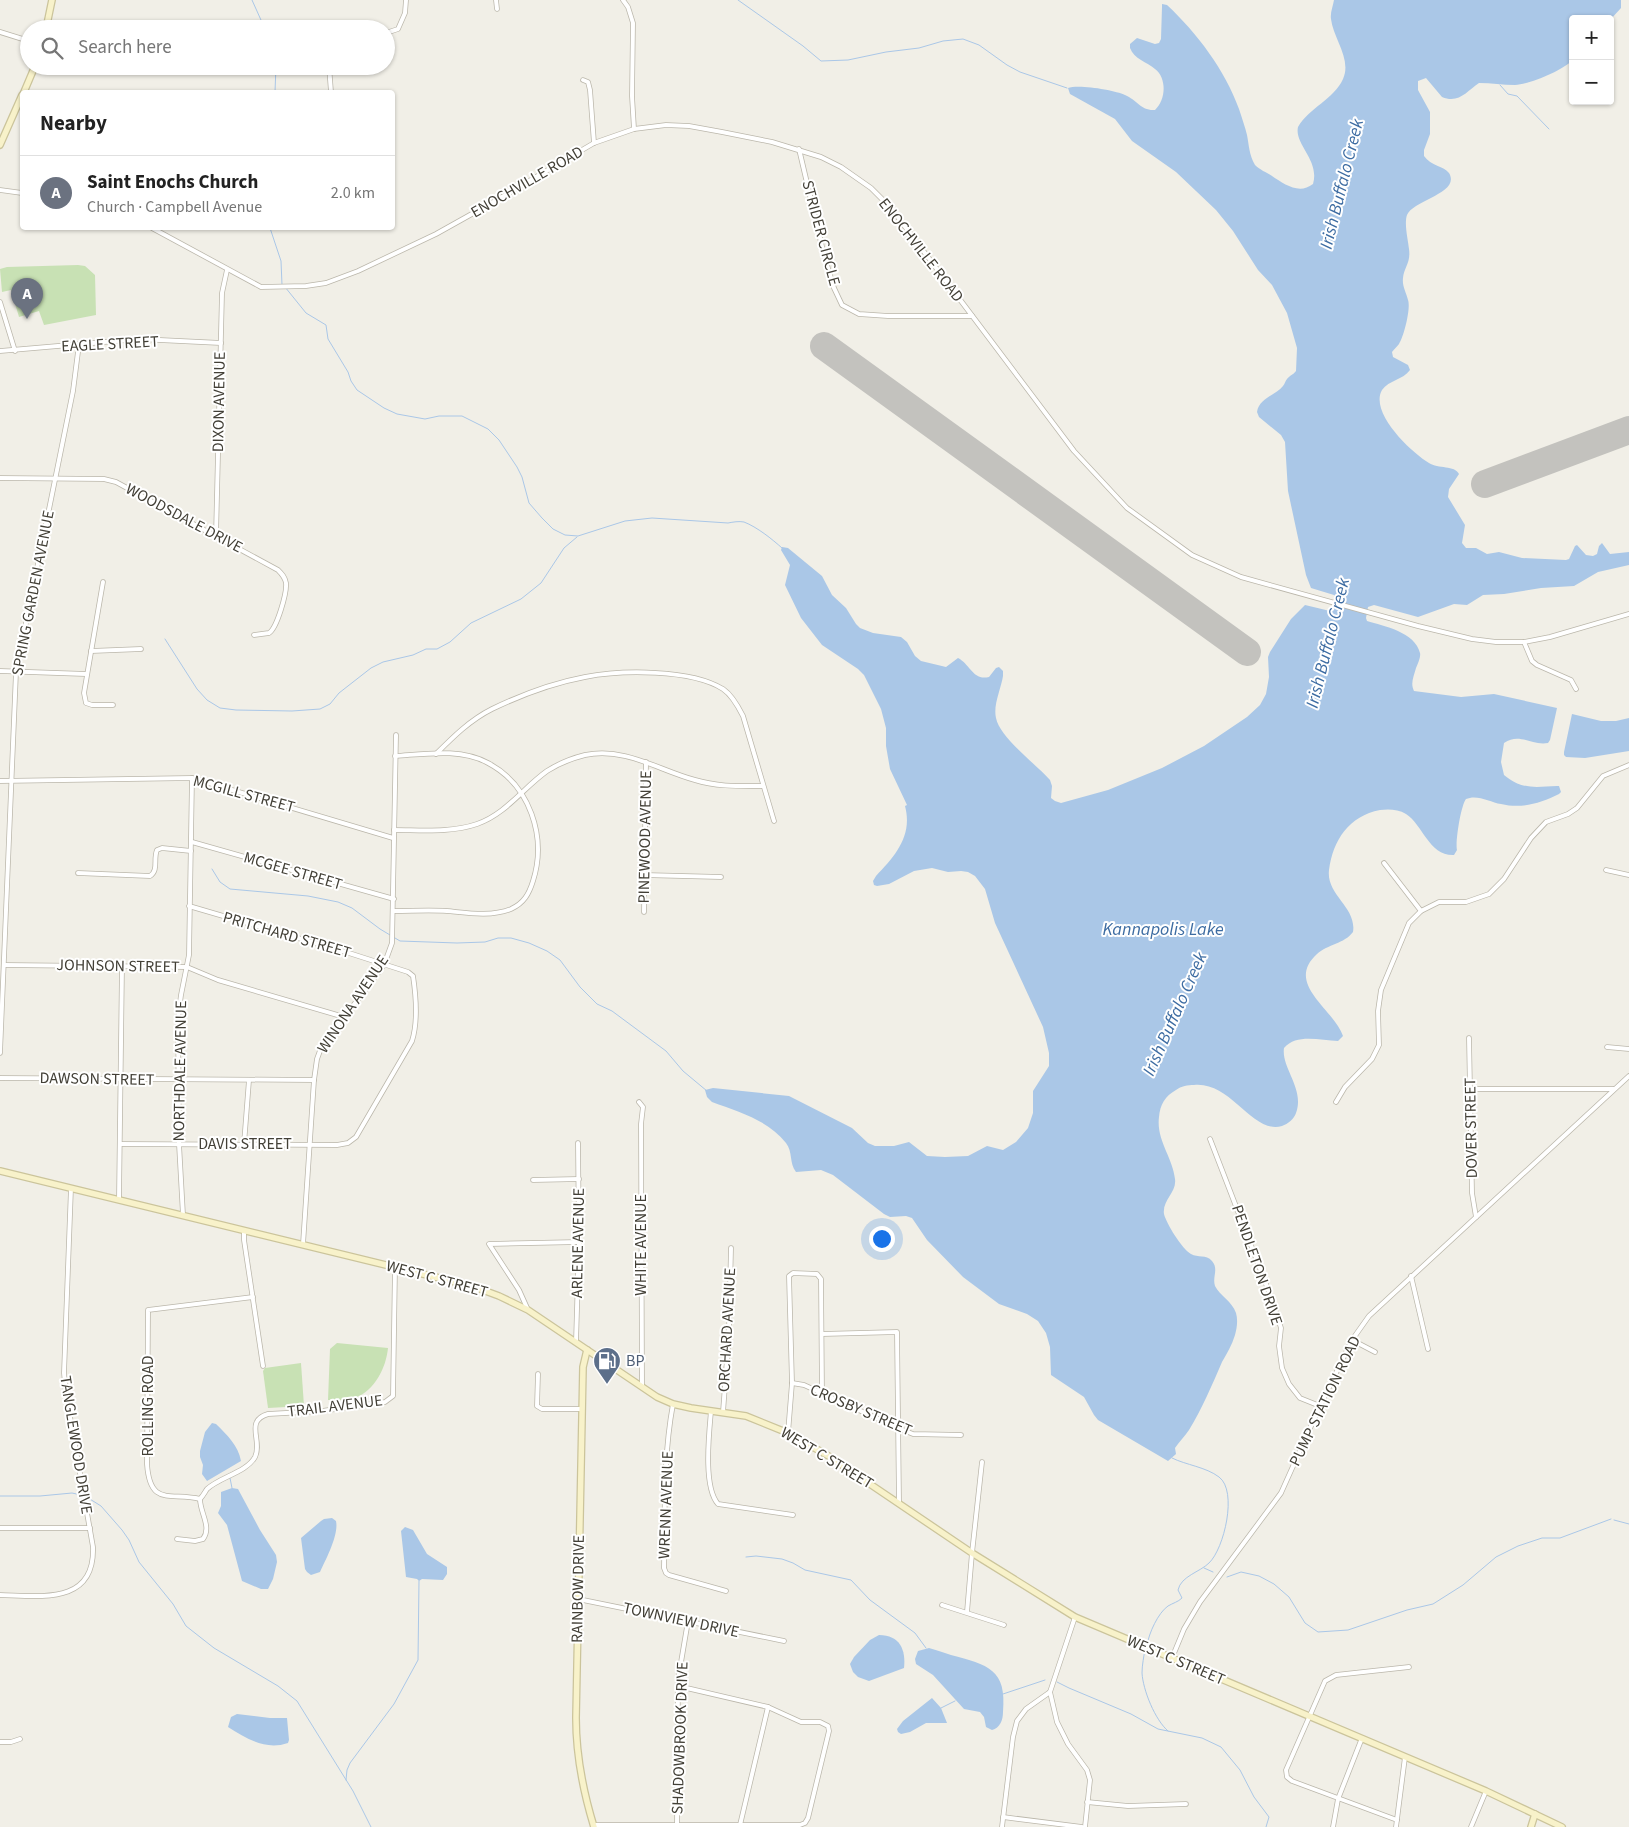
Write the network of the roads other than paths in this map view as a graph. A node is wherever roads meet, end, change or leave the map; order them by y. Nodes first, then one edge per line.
1 (52, 0) edge
2 (406, 0) edge
3 (496, 0) edge
4 (623, 0) edge
5 (498, 8) dead end
6 (48, 20) edge
7 (395, 30) edge
8 (0, 32) edge
9 (20, 38) edge
10 (30, 75) edge
11 (330, 75) edge
12 (584, 80) dead end
13 (25, 90) edge
14 (331, 90) edge
15 (20, 101) edge
16 (634, 129) junction
17 (594, 143) junction
18 (0, 145) edge
19 (799, 149) junction
20 (0, 190) edge
21 (20, 193) edge
22 (156, 230) edge
23 (227, 270) junction
24 (0, 302) edge
25 (972, 316) junction
26 (221, 343) junction
27 (79, 344) junction
28 (0, 351) edge
29 (15, 351) junction
30 (0, 478) edge
31 (56, 478) junction
32 (216, 535) junction
33 (103, 582) dead end
34 (1629, 614) edge
35 (254, 635) dead end
36 (1524, 642) junction
37 (141, 649) dead end
38 (91, 651) junction
39 (0, 672) edge
40 (16, 672) junction
41 (86, 674) junction
42 (1576, 689) dead end
43 (113, 705) dead end
44 (396, 735) dead end
45 (436, 754) junction
46 (395, 756) junction
47 (646, 762) junction
48 (1629, 765) edge
49 (192, 778) junction
50 (12, 781) junction
51 (0, 782) edge
52 (764, 786) junction
53 (522, 794) junction
54 (774, 821) dead end
55 (394, 830) junction
56 (393, 838) junction
57 (192, 842) junction
58 (191, 851) junction
59 (1384, 863) dead end
60 (1606, 870) dead end
61 (78, 873) dead end
62 (644, 875) junction
63 (1629, 875) edge
64 (721, 876) dead end
65 (394, 900) junction
66 (190, 906) junction
67 (394, 911) junction
68 (1421, 911) junction
69 (644, 912) dead end
70 (4, 964) junction
71 (122, 965) junction
72 (384, 965) junction
73 (187, 967) junction
74 (344, 1017) junction
75 (1469, 1038) dead end
76 (1608, 1047) dead end
77 (1629, 1048) edge
78 (0, 1053) edge
79 (1629, 1076) edge
80 (0, 1078) edge
81 (120, 1079) junction
82 (179, 1080) junction
83 (249, 1080) junction
84 (314, 1080) junction
85 (1471, 1089) junction
86 (1614, 1089) junction
87 (639, 1102) dead end
88 (1336, 1102) dead end
89 (1210, 1139) dead end
90 (578, 1143) dead end
91 (120, 1144) junction
92 (179, 1144) junction
93 (244, 1144) junction
94 (310, 1144) junction
95 (0, 1171) edge
96 (579, 1179) junction
97 (533, 1180) dead end
98 (71, 1188) junction
99 (119, 1199) junction
100 (183, 1215) junction
101 (1476, 1216) junction
102 (244, 1230) junction
103 (579, 1242) junction
104 (302, 1244) junction
105 (731, 1248) dead end
106 (395, 1267) junction
107 (1412, 1276) junction
108 (252, 1297) junction
109 (528, 1310) junction
110 (822, 1334) junction
111 (1352, 1340) junction
112 (576, 1342) junction
113 (587, 1350) junction
114 (1428, 1350) dead end
115 (1374, 1352) dead end
116 (263, 1366) dead end
117 (538, 1374) dead end
118 (792, 1383) junction
119 (642, 1388) junction
120 (822, 1395) junction
121 (673, 1404) junction
122 (1320, 1406) junction
123 (582, 1409) junction
124 (711, 1411) junction
125 (723, 1412) junction
126 (898, 1428) junction
127 (788, 1432) junction
128 (961, 1436) dead end
129 (982, 1462) dead end
130 (200, 1499) junction
131 (899, 1503) junction
132 (793, 1515) dead end
133 (0, 1528) edge
134 (90, 1528) junction
135 (177, 1539) dead end
136 (972, 1553) junction
137 (726, 1591) dead end
138 (0, 1596) edge
139 (578, 1599) junction
140 (942, 1605) dead end
141 (967, 1612) junction
142 (1075, 1617) junction
143 (688, 1621) junction
144 (1004, 1625) dead end
145 (784, 1642) dead end
146 (1172, 1658) junction
147 (1409, 1667) dead end
148 (678, 1686) junction
149 (1050, 1692) junction
150 (768, 1707) junction
151 (1309, 1717) junction
152 (1362, 1738) junction
153 (20, 1739) dead end
154 (0, 1742) edge
155 (1405, 1757) junction
156 (1486, 1791) junction
157 (1338, 1799) junction
158 (1087, 1802) junction
159 (1186, 1804) dead end
160 (1535, 1814) junction
161 (1003, 1817) junction
162 (1397, 1820) junction
163 (677, 1825) junction
164 (740, 1825) junction
165 (593, 1826) edge
166 (1002, 1827) edge
167 (1083, 1827) edge
168 (1333, 1827) edge
169 (1396, 1827) edge
170 (1471, 1827) edge
171 (1531, 1827) edge
172 (1562, 1827) edge

1 - 6 main road
2 - 7 street
3 - 5 street
4 - 16 street
8 - 9 street
10 - 13 main road
11 - 14 street
12 - 17 street
15 - 18 main road
16 - 17 street, ENOCHVILLE ROAD
16 - 19 street, ENOCHVILLE ROAD
17 - 23 street, ENOCHVILLE ROAD
19 - 25 street, ENOCHVILLE ROAD
19 - 25 street, STRIDER CIRCLE
20 - 21 street
22 - 23 street, ENOCHVILLE ROAD
23 - 26 street, DIXON AVENUE
24 - 29 street
25 - 36 street, ENOCHVILLE ROAD
26 - 27 street, EAGLE STREET
26 - 32 street, DIXON AVENUE
27 - 29 street, EAGLE STREET
27 - 31 street, SPRING GARDEN AVENUE
28 - 29 street, EAGLE STREET
30 - 31 street, WOODSDALE DRIVE
31 - 32 street, WOODSDALE DRIVE
31 - 40 street, SPRING GARDEN AVENUE
32 - 35 street, WOODSDALE DRIVE
33 - 38 street
34 - 36 street, ENOCHVILLE ROAD
36 - 42 street
37 - 38 street
38 - 41 street
39 - 40 street
40 - 41 street
40 - 50 street, SPRING GARDEN AVENUE
41 - 43 street
44 - 46 street, WINONA AVENUE
45 - 46 street
45 - 52 street
45 - 53 street
46 - 55 street, WINONA AVENUE
47 - 52 street
47 - 53 street
47 - 62 street, PINEWOOD AVENUE
48 - 68 street
49 - 50 street, MCGILL STREET
49 - 56 street, MCGILL STREET
49 - 57 street, NORTHDALE AVENUE
50 - 51 street, MCGILL STREET
50 - 70 street, SPRING GARDEN AVENUE
52 - 54 street
53 - 55 street
53 - 67 street
55 - 56 street, WINONA AVENUE
56 - 65 street, WINONA AVENUE
57 - 58 street, NORTHDALE AVENUE
57 - 65 street, MCGEE STREET
58 - 61 street
58 - 66 street, NORTHDALE AVENUE
59 - 68 street
60 - 63 street
62 - 64 street
62 - 69 street, PINEWOOD AVENUE
65 - 67 street, WINONA AVENUE
66 - 72 street, PRITCHARD STREET
66 - 73 street, NORTHDALE AVENUE
67 - 72 street, WINONA AVENUE
68 - 88 street
70 - 71 street, JOHNSON STREET
70 - 78 street, SPRING GARDEN AVENUE
71 - 73 street, JOHNSON STREET
71 - 81 street
72 - 74 street, WINONA AVENUE
72 - 94 street, PRITCHARD STREET
73 - 74 street, JOHNSON STREET
73 - 82 street, NORTHDALE AVENUE
74 - 84 street, WINONA AVENUE
75 - 85 street, DOVER STREET
76 - 77 street
79 - 86 street, PUMP STATION ROAD
80 - 81 street, DAWSON STREET
81 - 82 street, DAWSON STREET
81 - 91 street
82 - 83 street, DAWSON STREET
82 - 92 street, NORTHDALE AVENUE
83 - 84 street, DAWSON STREET
83 - 93 street
84 - 94 street, WINONA AVENUE
85 - 86 street
85 - 101 street, DOVER STREET
86 - 101 street, PUMP STATION ROAD
87 - 119 street, WHITE AVENUE
89 - 122 street, PENDLETON DRIVE
90 - 96 street, ARLENE AVENUE
91 - 92 street, DAVIS STREET
91 - 99 street
92 - 93 street, DAVIS STREET
92 - 100 street, NORTHDALE AVENUE
93 - 94 street, DAVIS STREET
94 - 104 street, WINONA AVENUE
95 - 98 main road, WEST C STREET
96 - 97 street
96 - 103 street, ARLENE AVENUE
98 - 99 main road, WEST C STREET
98 - 134 street, TANGLEWOOD DRIVE
99 - 100 main road, WEST C STREET
100 - 102 main road, WEST C STREET
101 - 107 street, PUMP STATION ROAD
102 - 104 main road, WEST C STREET
102 - 108 street
103 - 109 street
103 - 112 street, ARLENE AVENUE
104 - 106 main road, WEST C STREET
105 - 125 street, ORCHARD AVENUE
106 - 109 main road, WEST C STREET
106 - 130 street, TRAIL AVENUE
107 - 111 street, PUMP STATION ROAD
107 - 114 street
108 - 116 street
108 - 130 street, ROLLING ROAD
109 - 112 main road, WEST C STREET
110 - 118 street
110 - 120 street
110 - 126 street
111 - 115 street
111 - 122 street, PUMP STATION ROAD
112 - 113 main road, WEST C STREET
113 - 119 main road, WEST C STREET
113 - 123 main road, RAINBOW DRIVE
117 - 123 street
118 - 120 street, CROSBY STREET
118 - 127 street
119 - 121 main road, WEST C STREET
120 - 126 street, CROSBY STREET
121 - 124 main road, WEST C STREET
121 - 137 street, WRENN AVENUE
122 - 146 street, PUMP STATION ROAD
123 - 139 main road, RAINBOW DRIVE
124 - 125 main road, WEST C STREET
124 - 132 street
125 - 127 main road, WEST C STREET
126 - 128 street, CROSBY STREET
126 - 131 street
127 - 131 main road, WEST C STREET
129 - 136 street
130 - 135 street
131 - 136 main road, WEST C STREET
133 - 134 street
134 - 138 street, TANGLEWOOD DRIVE
136 - 141 street
136 - 142 main road, WEST C STREET
139 - 143 street, TOWNVIEW DRIVE
139 - 165 main road, RAINBOW DRIVE
140 - 141 street
141 - 144 street
142 - 146 main road, WEST C STREET
142 - 149 street
143 - 145 street, TOWNVIEW DRIVE
143 - 148 street, SHADOWBROOK DRIVE
146 - 151 main road, WEST C STREET
147 - 151 street
148 - 150 street
148 - 163 street, SHADOWBROOK DRIVE
149 - 158 street
149 - 161 street
150 - 164 street
150 - 164 street
151 - 152 main road, WEST C STREET
151 - 157 street
152 - 155 main road, WEST C STREET
152 - 157 street
153 - 154 street
155 - 156 main road, WEST C STREET
155 - 162 street
156 - 160 main road, WEST C STREET
156 - 170 street
157 - 162 street
157 - 168 street
158 - 159 street
158 - 167 street
160 - 171 main road
160 - 172 main road, WEST C STREET
161 - 166 street
161 - 167 street
162 - 169 street
163 - 164 street
163 - 165 street

